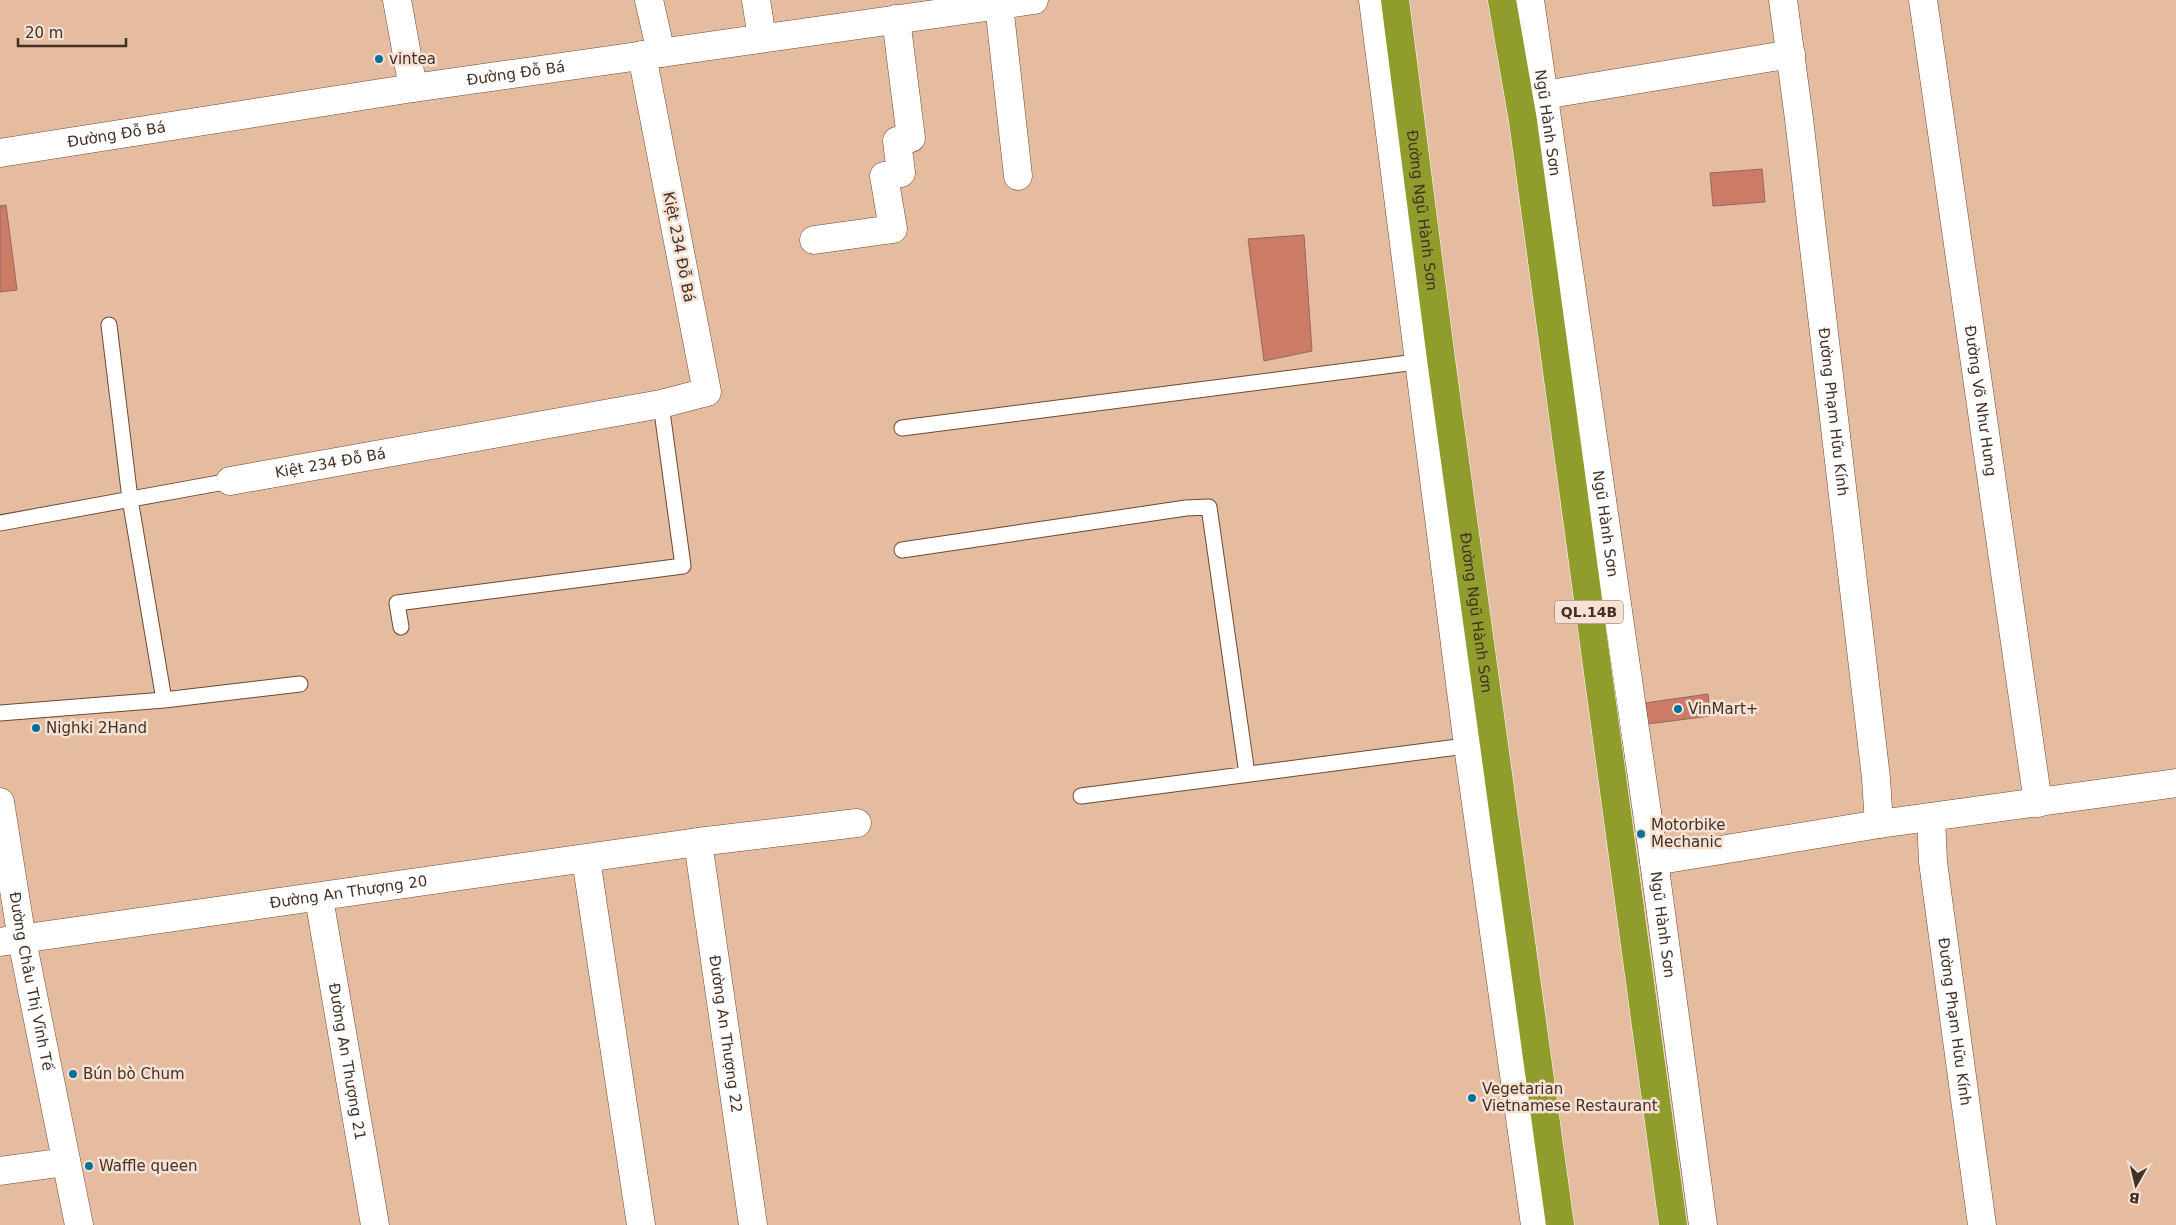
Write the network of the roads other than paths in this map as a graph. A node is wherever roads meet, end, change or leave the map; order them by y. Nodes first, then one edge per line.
1 (397, 0) edge
2 (649, 0) edge
3 (756, 0) edge
4 (1034, 0) edge
5 (1373, 0) edge
6 (1395, 0) edge
7 (1502, 0) edge
8 (1530, 0) edge
9 (1783, 0) edge
10 (1922, 0) edge
11 (999, 5) junction
12 (896, 19) junction
13 (762, 38) junction
14 (652, 54) junction
15 (1791, 54) junction
16 (413, 88) junction
17 (1544, 95) junction
18 (0, 154) edge
19 (1018, 176) dead end
20 (814, 240) dead end
21 (109, 325) dead end
22 (1430, 360) junction
23 (661, 404) junction
24 (902, 428) dead end
25 (230, 481) joint
26 (130, 500) junction
27 (0, 522) edge
28 (902, 550) dead end
29 (400, 627) dead end
30 (300, 684) dead end
31 (164, 700) junction
32 (0, 713) edge
33 (1481, 744) junction
34 (1247, 774) junction
35 (2176, 783) edge
36 (1081, 796) dead end
37 (0, 802) edge
38 (2038, 803) junction
39 (1931, 817) junction
40 (857, 823) dead end
41 (1879, 824) junction
42 (698, 842) junction
43 (586, 859) junction
44 (1654, 861) junction
45 (319, 898) junction
46 (11, 941) edge
47 (66, 1162) junction
48 (0, 1170) edge
49 (79, 1225) edge
50 (375, 1225) edge
51 (641, 1225) edge
52 (753, 1225) edge
53 (1535, 1225) edge
54 (1560, 1225) edge
55 (1673, 1225) edge
56 (1703, 1225) edge
57 (1982, 1225) edge

1 - 16 street
2 - 14 street
3 - 13 street
4 - 11 street, Đường Đỗ Bá
5 - 22 street
6 - 22 highway, Đường Ngũ Hành Sơn
7 - 55 highway, Ngũ Hành Sơn / QL.14B
8 - 17 street, Ngũ Hành Sơn
9 - 15 street, Đường Phạm Hữu Kính
10 - 38 street, Đường Võ Như Hưng
11 - 12 street, Đường Đỗ Bá
11 - 19 street
12 - 13 street, Đường Đỗ Bá
12 - 20 street
13 - 14 street, Đường Đỗ Bá
14 - 16 street, Đường Đỗ Bá
14 - 23 street, Kiệt 234 Đỗ Bá
15 - 17 street
15 - 41 street, Đường Phạm Hữu Kính
16 - 18 street, Đường Đỗ Bá
17 - 44 street, Ngũ Hành Sơn
21 - 26 lane
22 - 24 lane
22 - 33 highway, Đường Ngũ Hành Sơn
23 - 25 street, Kiệt 234 Đỗ Bá
23 - 29 lane
25 - 26 lane, Kiệt 234 Đỗ Bá
26 - 27 lane, Kiệt 234 Đỗ Bá
26 - 31 lane
28 - 34 lane
30 - 31 lane
31 - 32 lane
33 - 34 lane
33 - 53 street
33 - 54 highway, Đường Ngũ Hành Sơn
34 - 36 lane
35 - 38 street
37 - 46 street, Đường Châu Thị Vĩnh Tế
38 - 39 street
39 - 41 street
39 - 57 street, Đường Phạm Hữu Kính
40 - 42 street, Đường An Thượng 20
41 - 44 street
42 - 43 street, Đường An Thượng 20
42 - 52 street, Đường An Thượng 22
43 - 45 street, Đường An Thượng 20
43 - 51 street
44 - 56 street, Ngũ Hành Sơn
45 - 46 street, Đường An Thượng 20
45 - 50 street, Đường An Thượng 21
46 - 47 street, Đường Châu Thị Vĩnh Tế
47 - 48 street
47 - 49 street, Đường Châu Thị Vĩnh Tế

